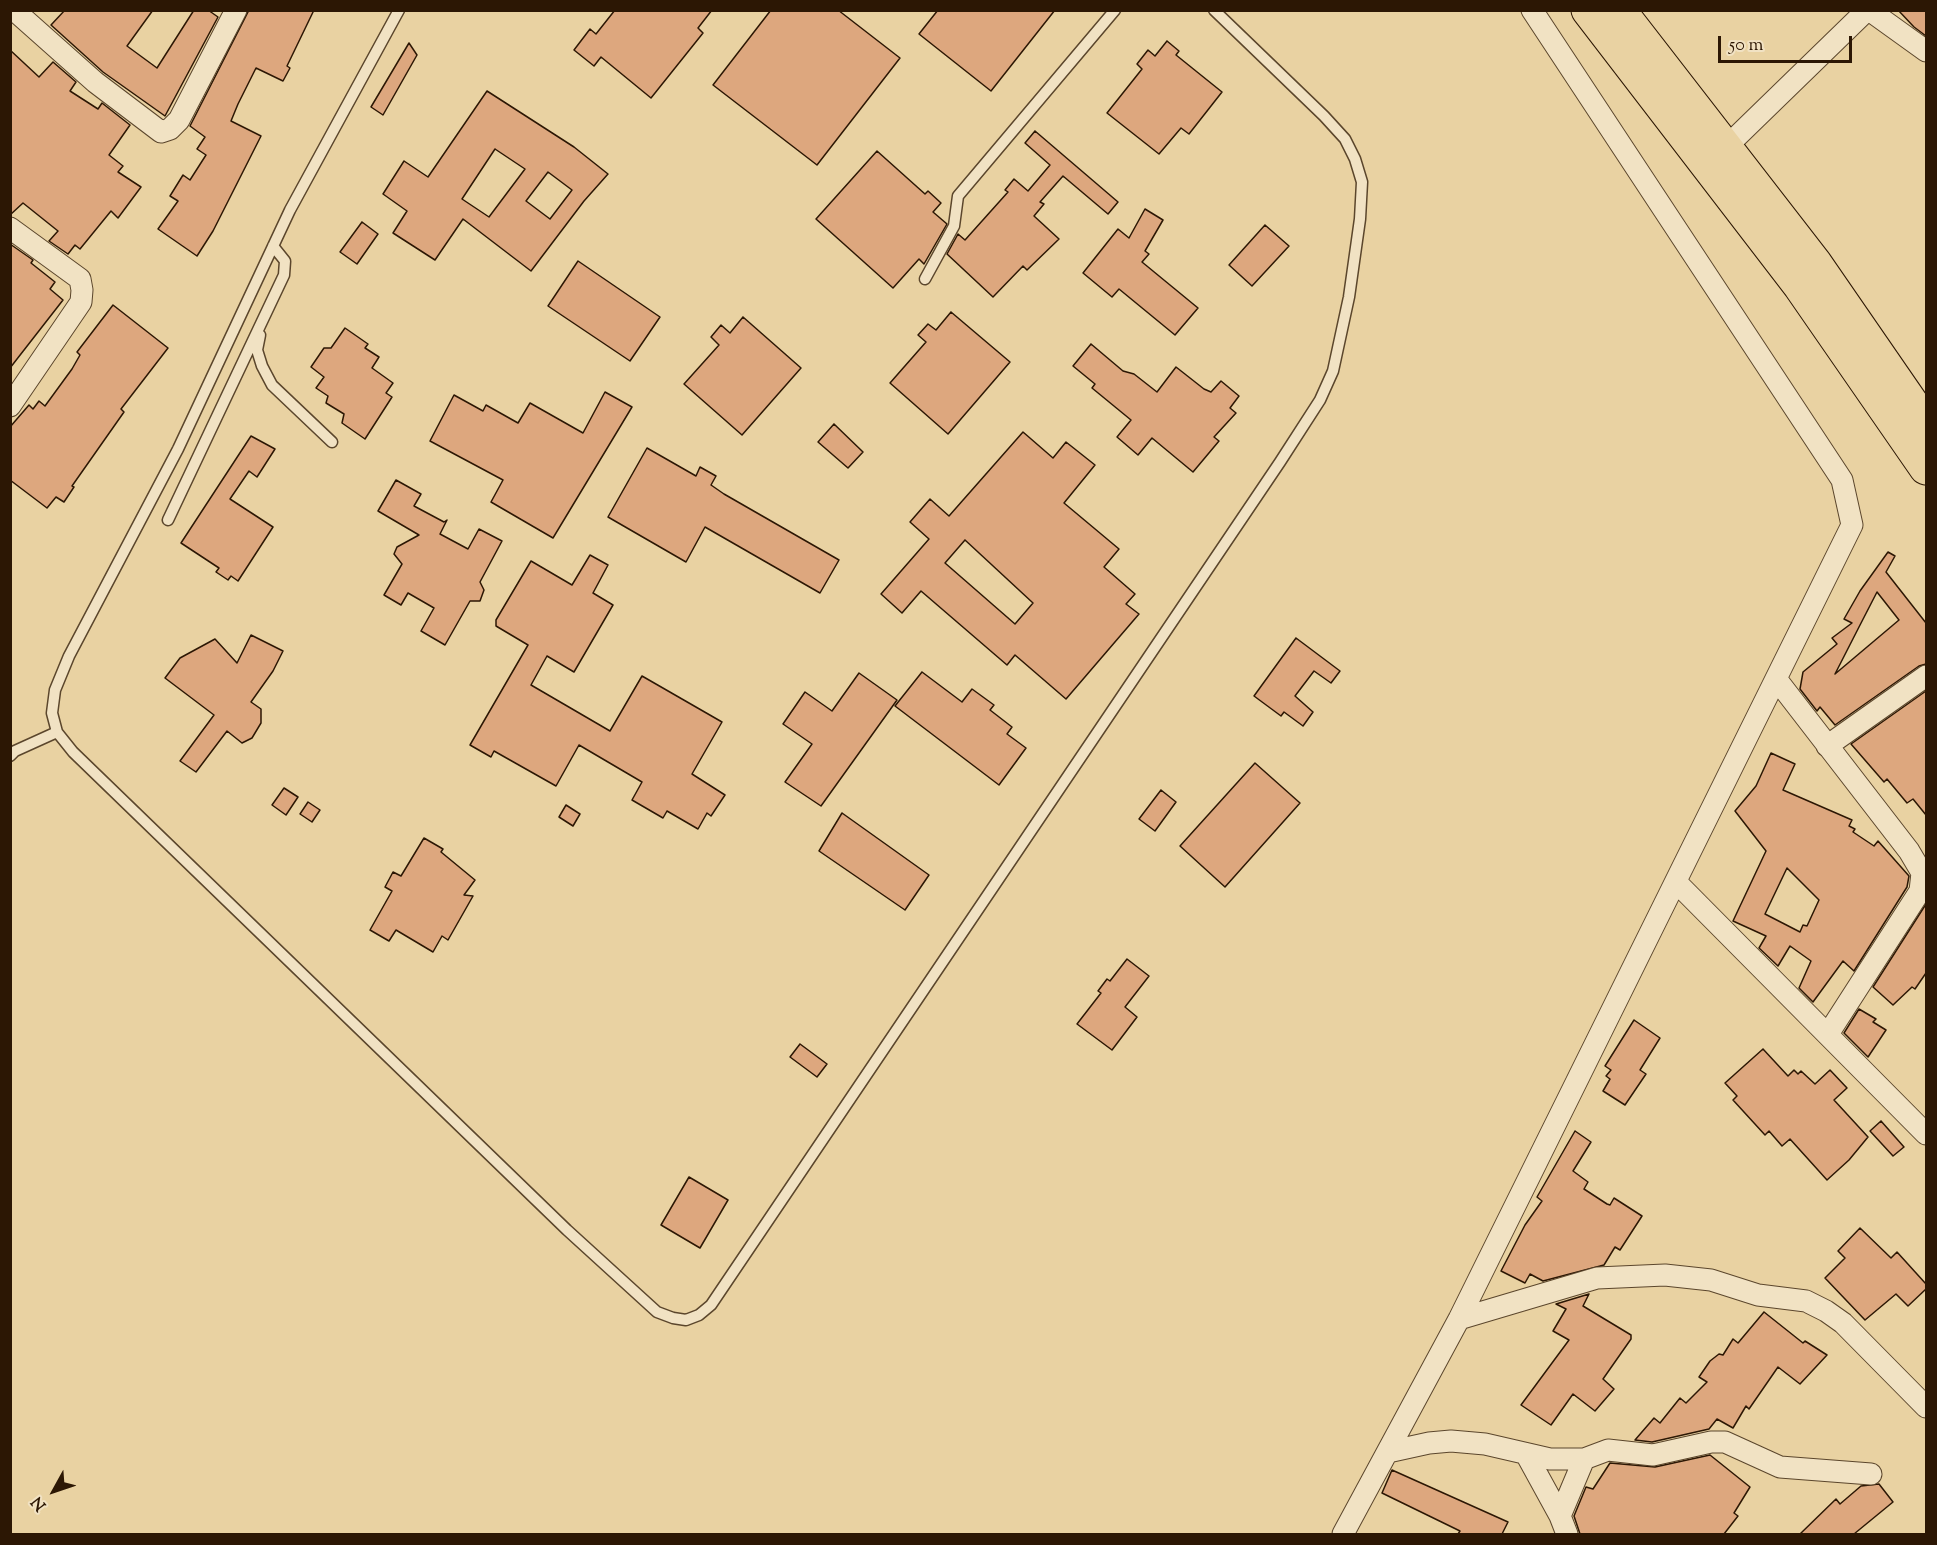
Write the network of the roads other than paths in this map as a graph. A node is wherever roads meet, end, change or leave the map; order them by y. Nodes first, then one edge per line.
1 (15, 10) edge
2 (236, 10) edge
3 (399, 10) edge
4 (1115, 10) edge
5 (1214, 10) edge
6 (1532, 10) edge
7 (1588, 10) edge
8 (1619, 10) edge
9 (1868, 10) edge
10 (1926, 51) edge
11 (1724, 148) junction
12 (10, 228) edge
13 (273, 246) junction
14 (925, 279) dead end
15 (262, 323) junction
16 (10, 405) edge
17 (1926, 424) edge
18 (332, 442) dead end
19 (1926, 468) edge
20 (168, 520) dead end
21 (1926, 676) edge
22 (1777, 680) junction
23 (57, 732) junction
24 (1827, 746) junction
25 (10, 756) edge
26 (1676, 882) junction
27 (1828, 1034) junction
28 (1926, 1134) edge
29 (1459, 1319) junction
30 (1926, 1407) edge
31 (1388, 1452) junction
32 (1526, 1454) junction
33 (1584, 1459) junction
34 (1870, 1474) dead end
35 (1564, 1525) edge
36 (1343, 1534) edge

1 - 2 street
3 - 13 lane
4 - 14 lane
5 - 23 lane
6 - 22 street
7 - 19 highway
8 - 11 highway
9 - 10 street
9 - 11 street
11 - 17 highway
12 - 16 street
13 - 15 lane
13 - 23 lane
15 - 18 lane
15 - 20 lane
21 - 24 street
22 - 24 street
22 - 26 street
23 - 25 lane
24 - 27 street
26 - 27 street
26 - 29 street
27 - 28 street
29 - 30 street
29 - 31 street
31 - 32 street
31 - 36 street
32 - 33 street
32 - 35 street
33 - 34 street
33 - 35 street

